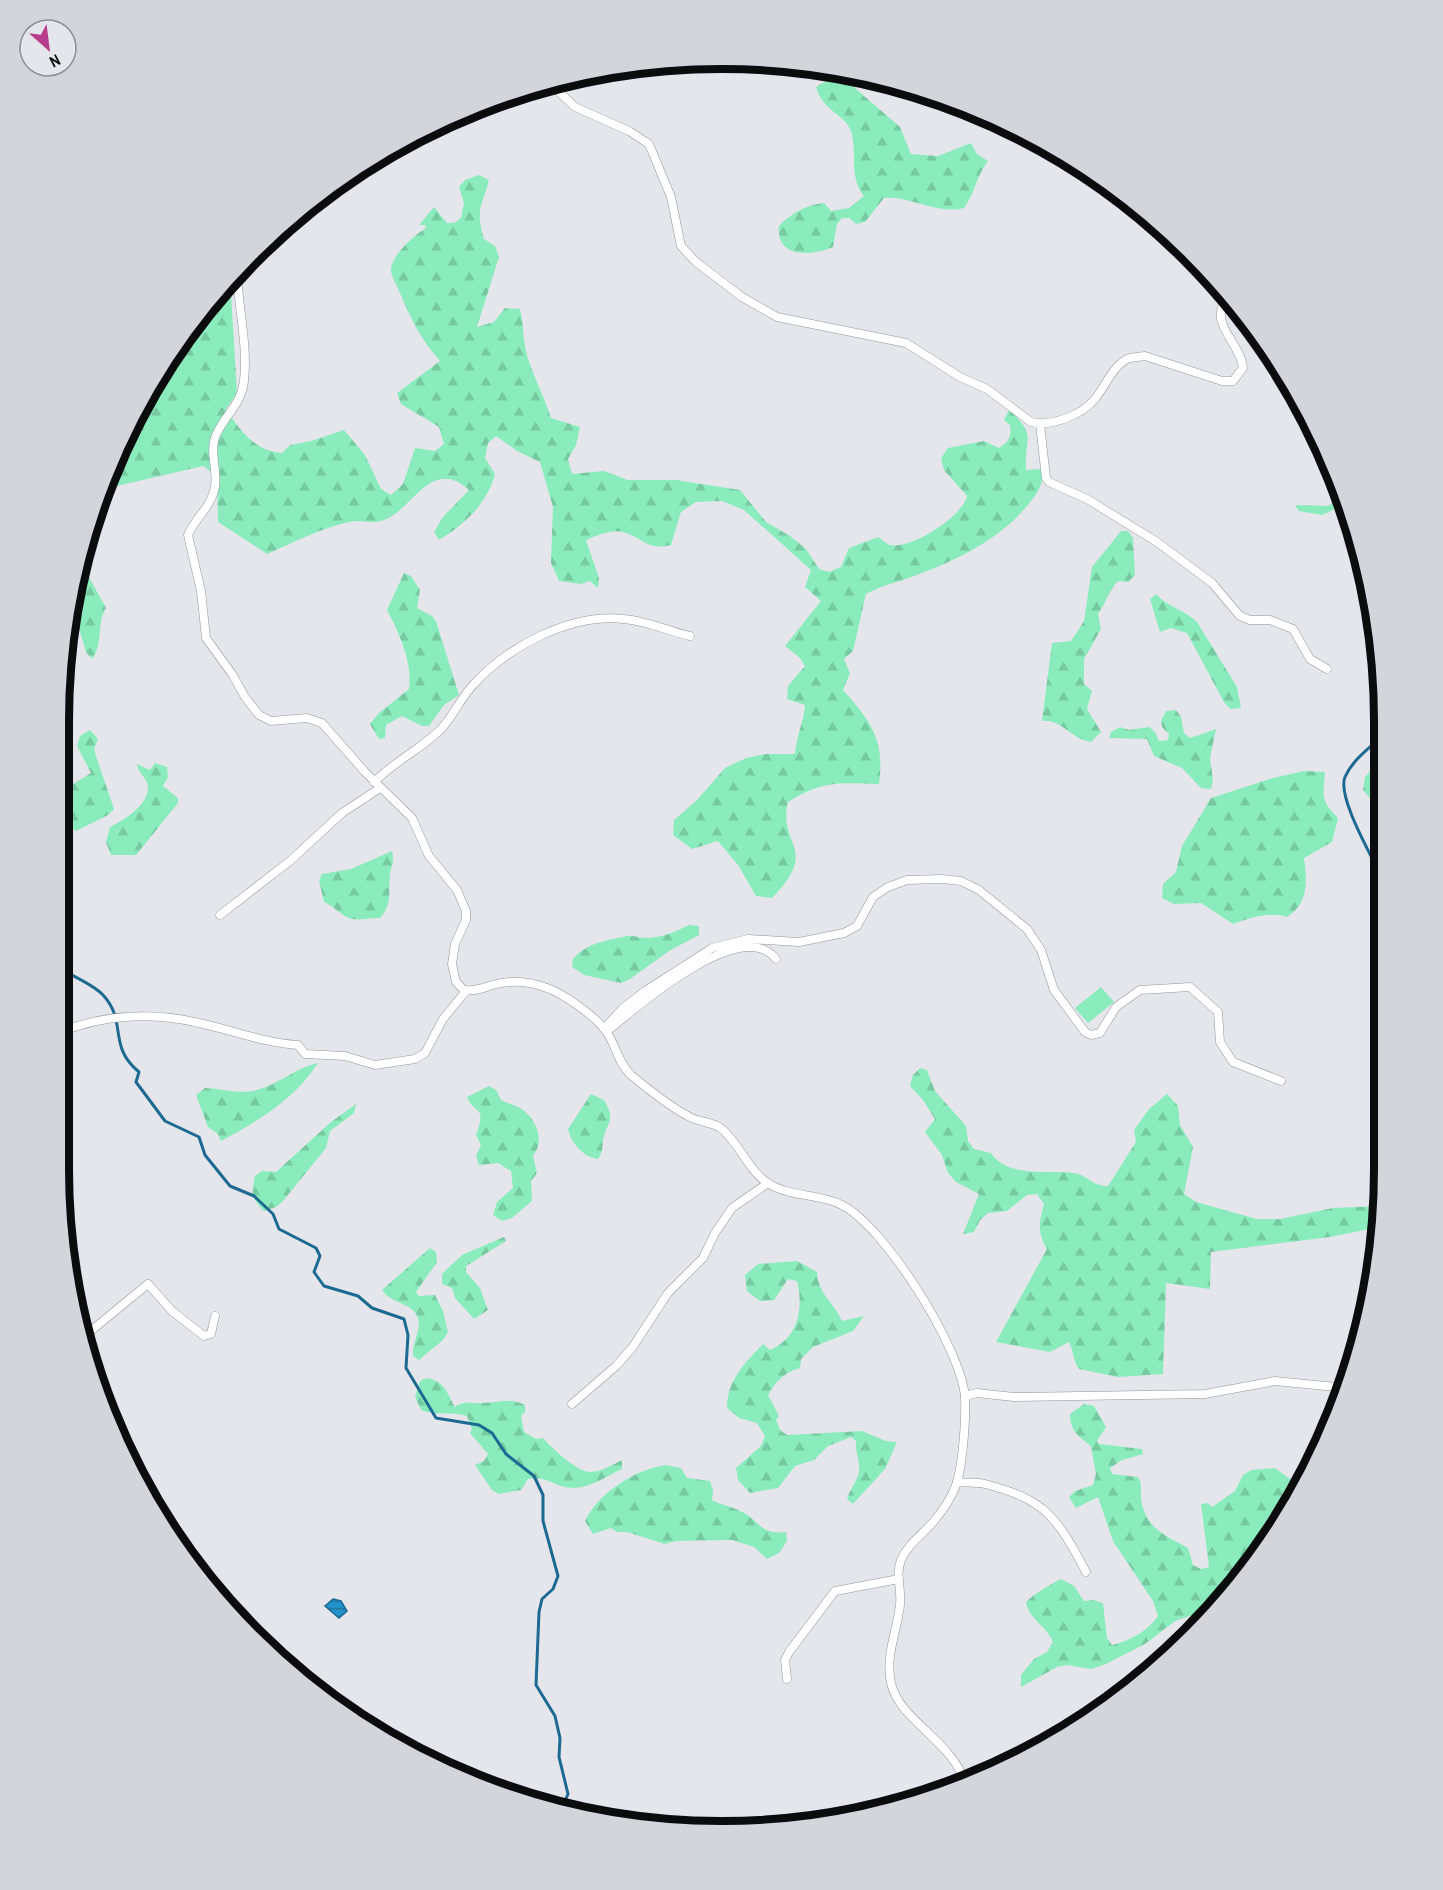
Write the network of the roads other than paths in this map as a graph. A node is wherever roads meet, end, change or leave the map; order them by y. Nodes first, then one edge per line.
1 (557, 90) edge
2 (238, 283) edge
3 (1224, 306) edge
4 (1040, 424) junction
5 (690, 636) dead end
6 (1328, 669) dead end
7 (377, 785) junction
8 (220, 915) dead end
9 (776, 959) dead end
10 (466, 991) junction
11 (69, 1029) edge
12 (605, 1030) junction
13 (1281, 1081) dead end
14 (768, 1183) junction
15 (215, 1316) dead end
16 (90, 1332) edge
17 (1336, 1387) edge
18 (964, 1396) junction
19 (572, 1404) dead end
20 (957, 1482) junction
21 (1086, 1572) dead end
22 (898, 1579) junction
23 (787, 1679) dead end
24 (961, 1775) edge

1 - 4 street
2 - 7 street
3 - 4 street
4 - 6 street
5 - 7 street
7 - 8 street
7 - 10 street
9 - 12 street
10 - 11 street
10 - 12 street
12 - 13 street
12 - 14 street
14 - 18 street
14 - 19 street
15 - 16 street
17 - 18 street
18 - 20 street
20 - 21 street
20 - 22 street
22 - 23 street
22 - 24 street

